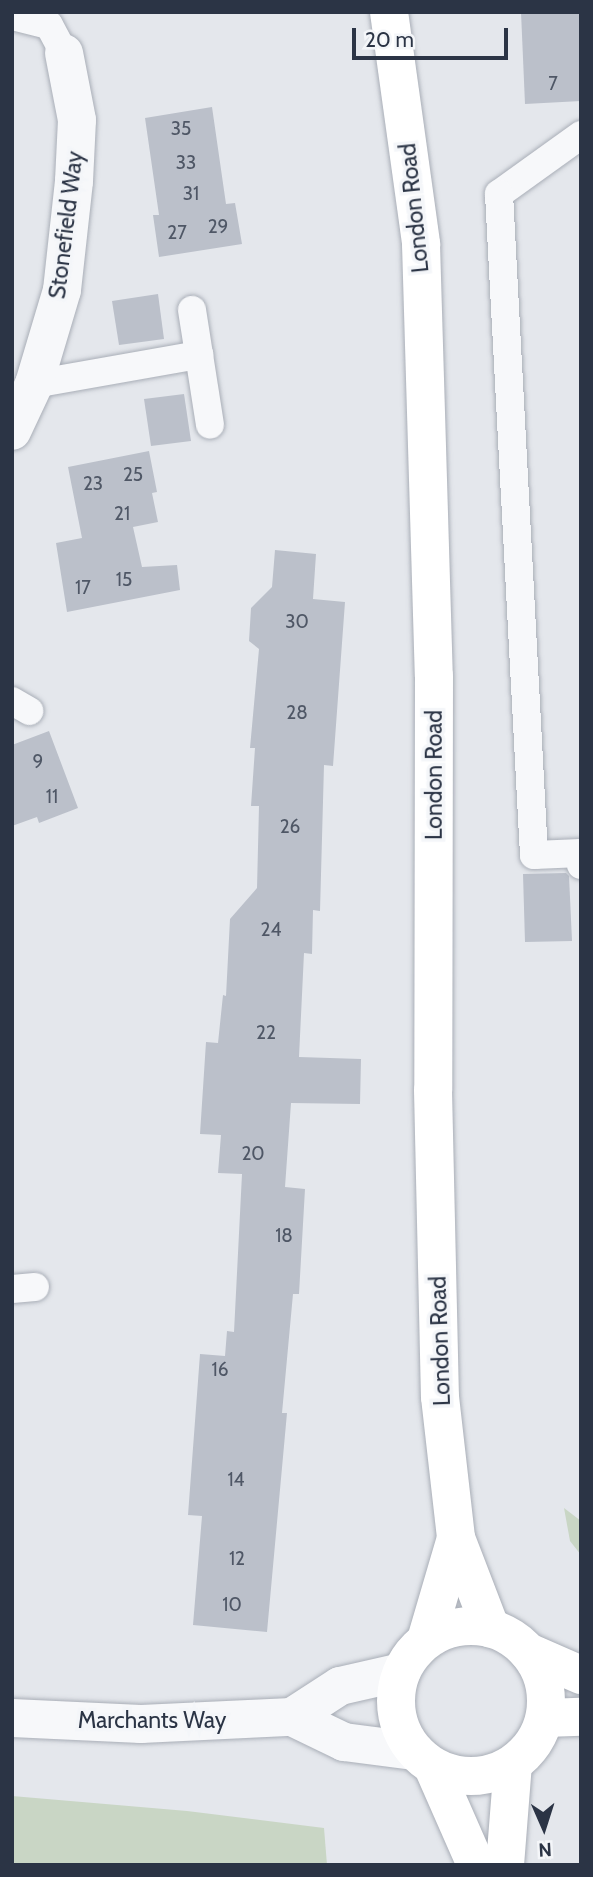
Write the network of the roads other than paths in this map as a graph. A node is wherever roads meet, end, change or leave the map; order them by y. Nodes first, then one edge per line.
1 (389, 12) edge
2 (12, 16) edge
3 (64, 53) joint
4 (581, 135) edge
5 (192, 310) dead end
6 (199, 355) junction
7 (34, 384) junction
8 (210, 425) dead end
9 (12, 431) edge
10 (581, 865) edge
11 (456, 1538) junction
12 (491, 1629) junction
13 (426, 1640) junction
14 (528, 1652) junction
15 (401, 1672) junction
16 (581, 1675) edge
17 (292, 1717) junction
18 (12, 1718) edge
19 (563, 1718) edge
20 (423, 1759) junction
21 (513, 1764) junction
22 (476, 1865) edge
23 (505, 1865) edge

1 - 11 main road, London Road
2 - 3 lane
3 - 7 street, Stonefield Way
4 - 10 lane
5 - 6 lane
6 - 7 lane
6 - 8 lane
7 - 9 street, Stonefield Way
11 - 12 main road, London Road
11 - 13 main road, London Road
12 - 13 main road
12 - 14 main road
13 - 15 main road
14 - 16 main road
14 - 19 main road
15 - 17 street
15 - 20 main road
17 - 18 street, Marchants Way
17 - 20 street, Marchants Way
19 - 21 main road
20 - 21 main road
20 - 22 main road
21 - 23 main road

